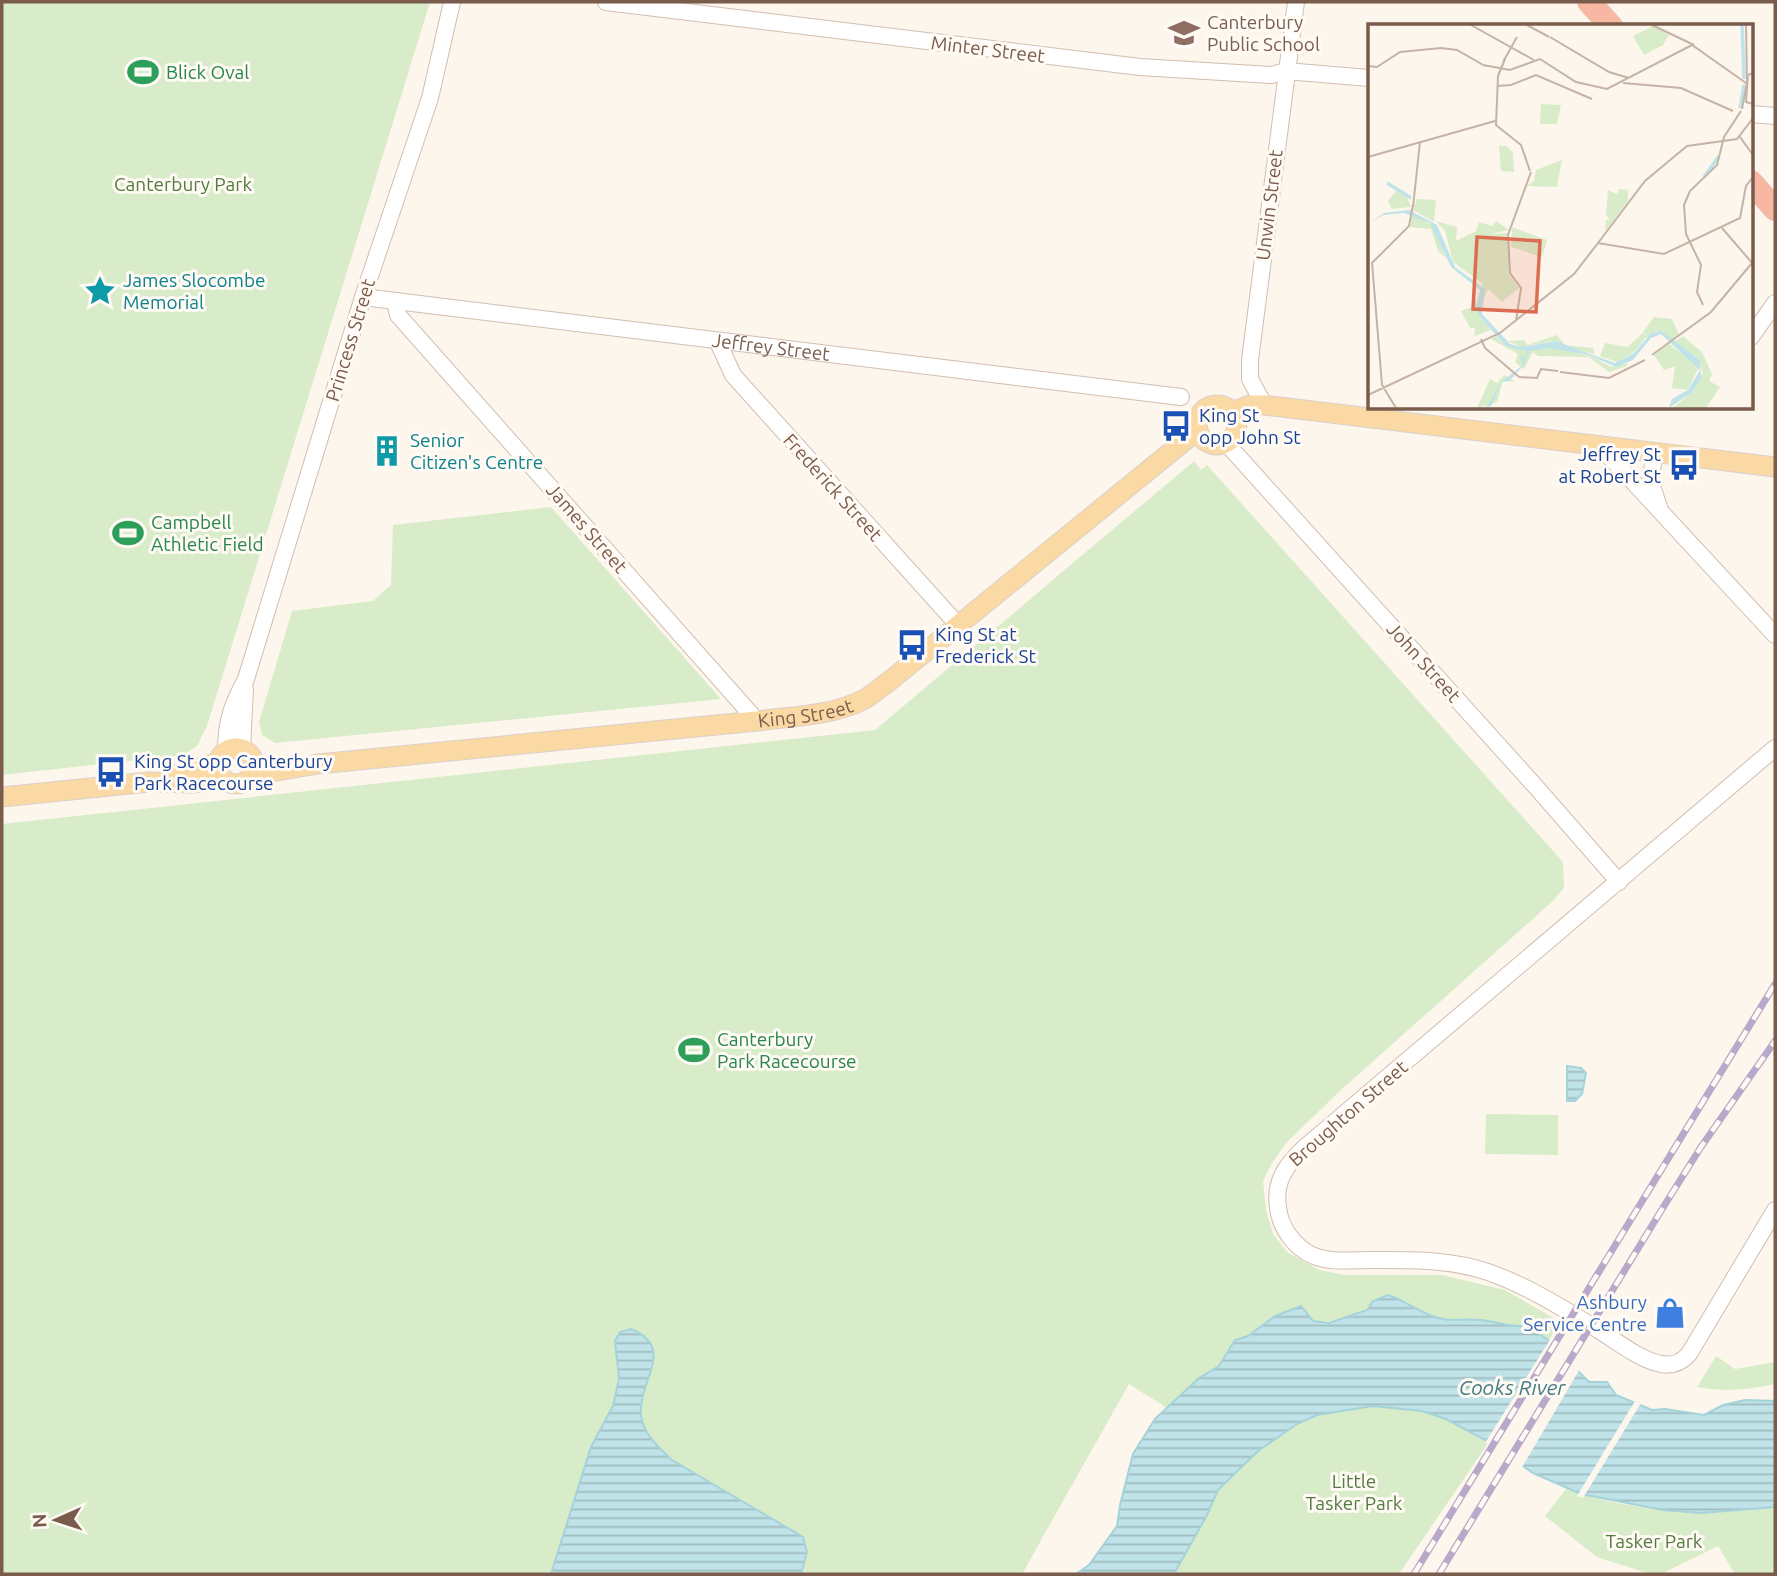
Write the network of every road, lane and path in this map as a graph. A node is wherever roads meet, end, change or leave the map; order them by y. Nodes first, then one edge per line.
1 (452, 2) edge
2 (606, 2) edge
3 (1296, 2) edge
4 (1589, 2) edge
5 (1609, 24) edge
6 (1286, 71) junction
7 (1368, 78) edge
8 (1752, 114) edge
9 (1775, 116) edge
10 (1752, 183) edge
11 (1775, 209) edge
12 (363, 297) junction
13 (395, 301) junction
14 (1775, 303) edge
15 (1752, 336) edge
16 (718, 342) junction
17 (1181, 397) dead end
18 (1264, 405) junction
19 (1232, 412) junction
20 (1198, 429) junction
21 (1226, 443) junction
22 (1598, 444) junction
23 (1654, 451) junction
24 (1775, 467) edge
25 (1660, 509) junction
26 (957, 625) junction
27 (1775, 635) edge
28 (757, 721) junction
29 (1775, 748) edge
30 (236, 763) junction
31 (2, 797) edge
32 (1619, 882) junction
33 (1775, 1210) edge

1 - 12 street, Princess Street
2 - 6 street, Minter Street
3 - 6 street, Unwin Street
4 - 5 highway
6 - 7 street, Minter Street
6 - 18 street, Unwin Street
8 - 9 street
10 - 11 highway
12 - 13 street, Jeffrey Street
12 - 30 street, Princess Street
13 - 16 street, Jeffrey Street
13 - 28 street, James Street
14 - 15 street
16 - 17 street, Jeffrey Street
16 - 26 street, Frederick Street
18 - 19 main road
18 - 22 main road
19 - 20 main road
19 - 21 main road
20 - 21 main road
20 - 26 main road, King Street
21 - 32 street, John Street
22 - 23 main road
22 - 25 street
23 - 24 main road
23 - 25 street
25 - 27 street
26 - 28 main road, King Street
28 - 30 main road, King Street
29 - 32 street, Broughton Street
30 - 31 main road, King Street
32 - 33 street, Broughton Street

